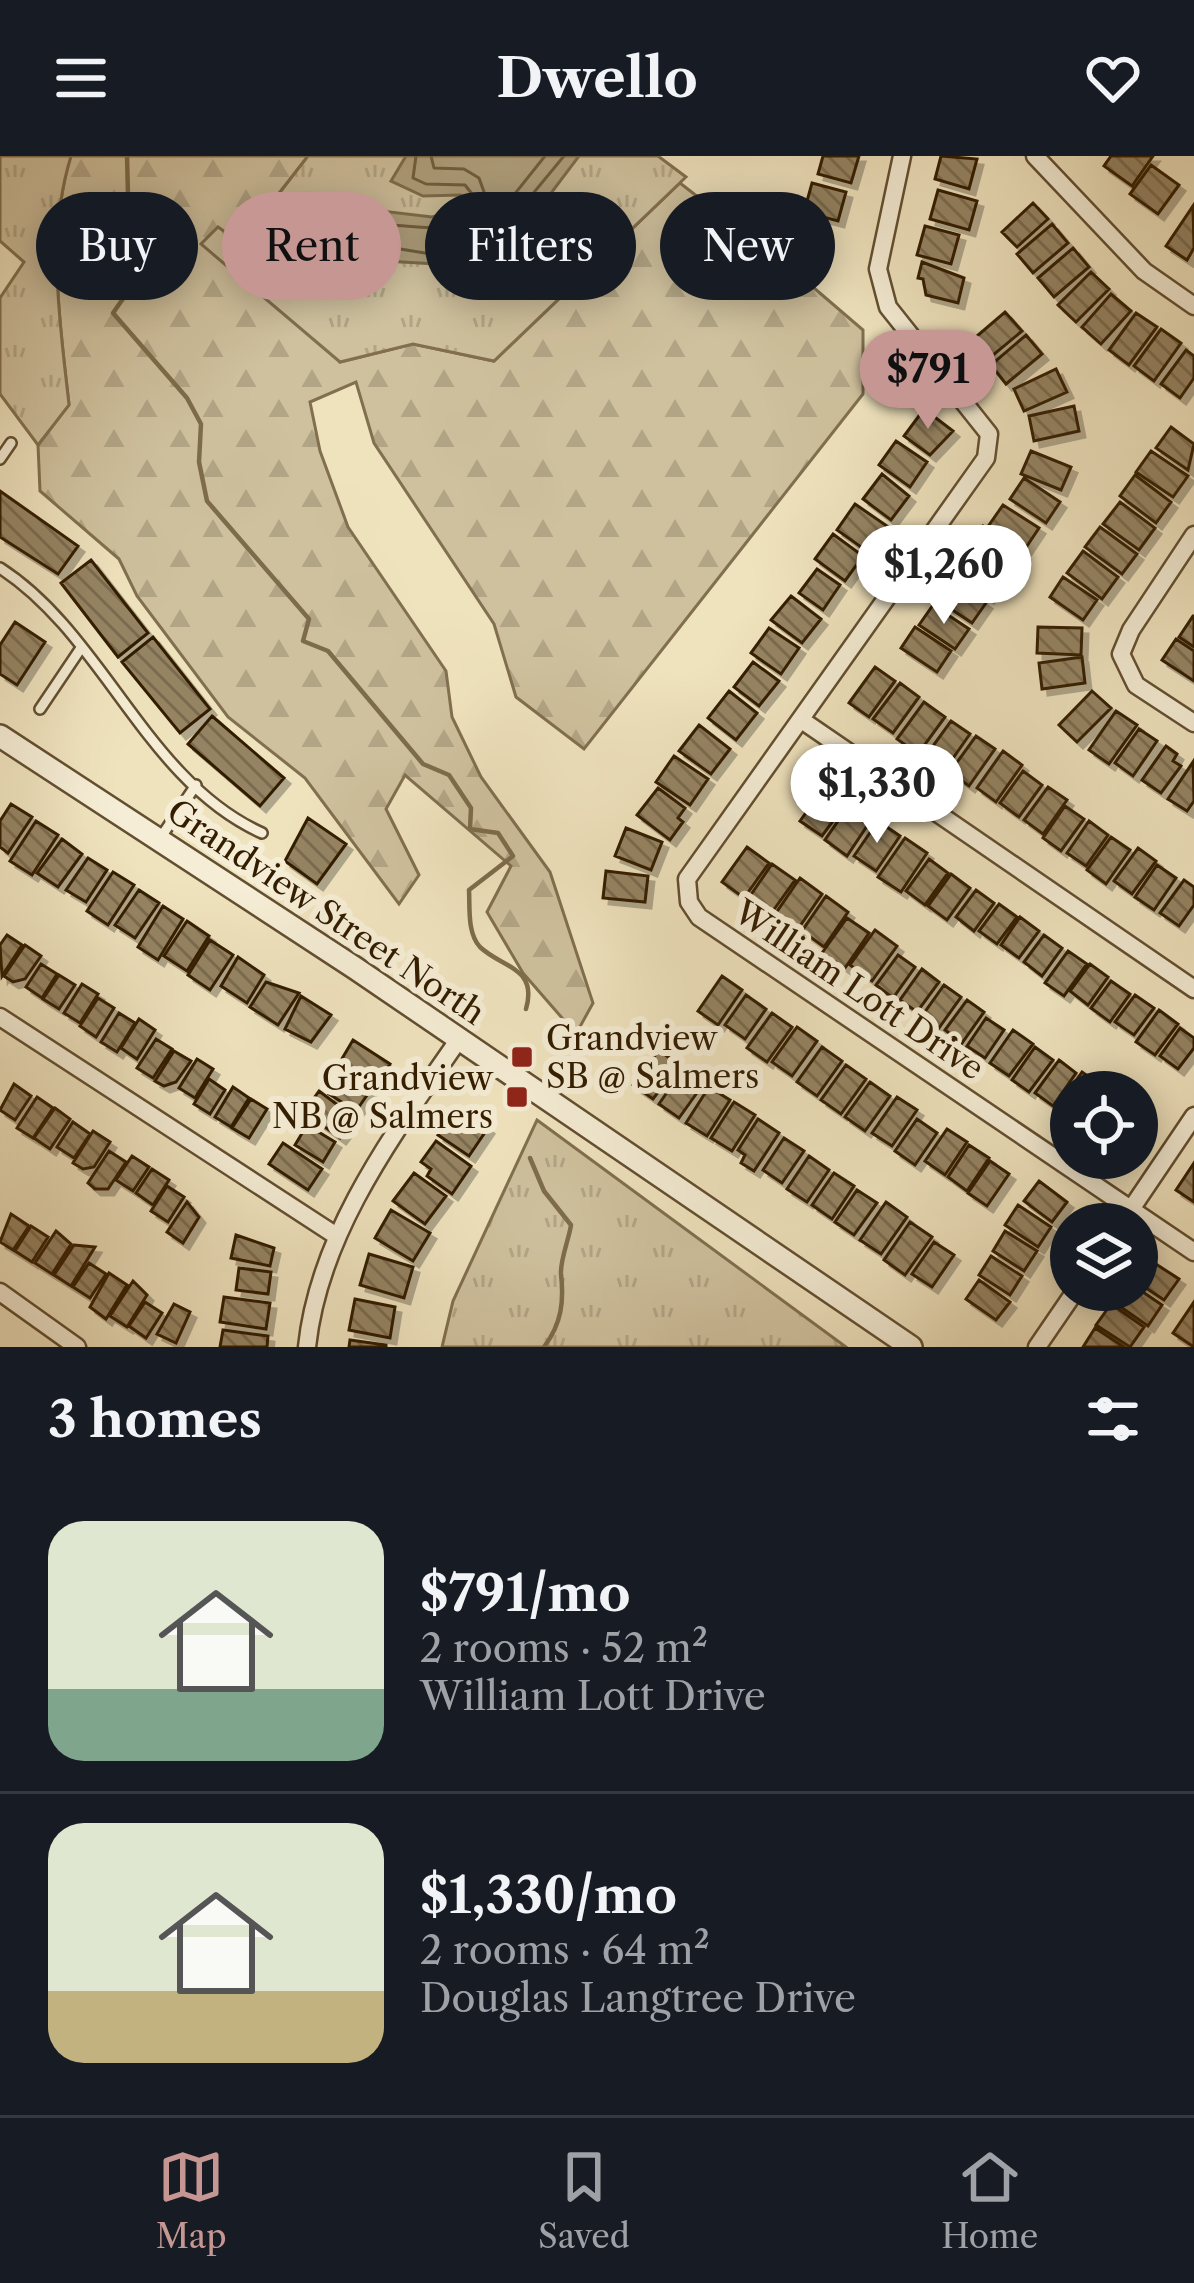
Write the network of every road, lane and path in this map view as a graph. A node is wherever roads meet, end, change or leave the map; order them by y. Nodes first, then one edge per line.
1 (902, 156) edge
2 (1035, 156) edge
3 (1194, 305) edge
4 (10, 443) dead end
5 (0, 459) edge
6 (1194, 535) edge
7 (0, 568) edge
8 (81, 648) junction
9 (40, 710) dead end
10 (803, 722) junction
11 (1194, 723) edge
12 (0, 736) edge
13 (196, 785) junction
14 (262, 833) dead end
15 (159, 840) junction
16 (1194, 988) edge
17 (0, 1017) edge
18 (459, 1039) junction
19 (1194, 1116) edge
20 (1106, 1203) edge
21 (1135, 1203) edge
22 (1158, 1233) edge
23 (335, 1235) junction
24 (1194, 1252) edge
25 (0, 1292) edge
26 (1062, 1311) edge
27 (77, 1347) edge
28 (307, 1347) edge
29 (911, 1347) edge
30 (1037, 1347) edge

1 - 10 street, William Lott Drive
2 - 3 street
4 - 5 lane
6 - 11 street
7 - 8 lane
8 - 9 lane
8 - 13 lane
10 - 16 street
10 - 20 street, William Lott Drive
12 - 15 street, Grandview Street North
13 - 14 lane
13 - 15 lane
15 - 18 street, Grandview Street North
17 - 23 street
18 - 23 street
18 - 29 street, Grandview Street North
19 - 21 street
22 - 24 street, William Lott Drive
23 - 28 street
25 - 27 street
26 - 30 street

